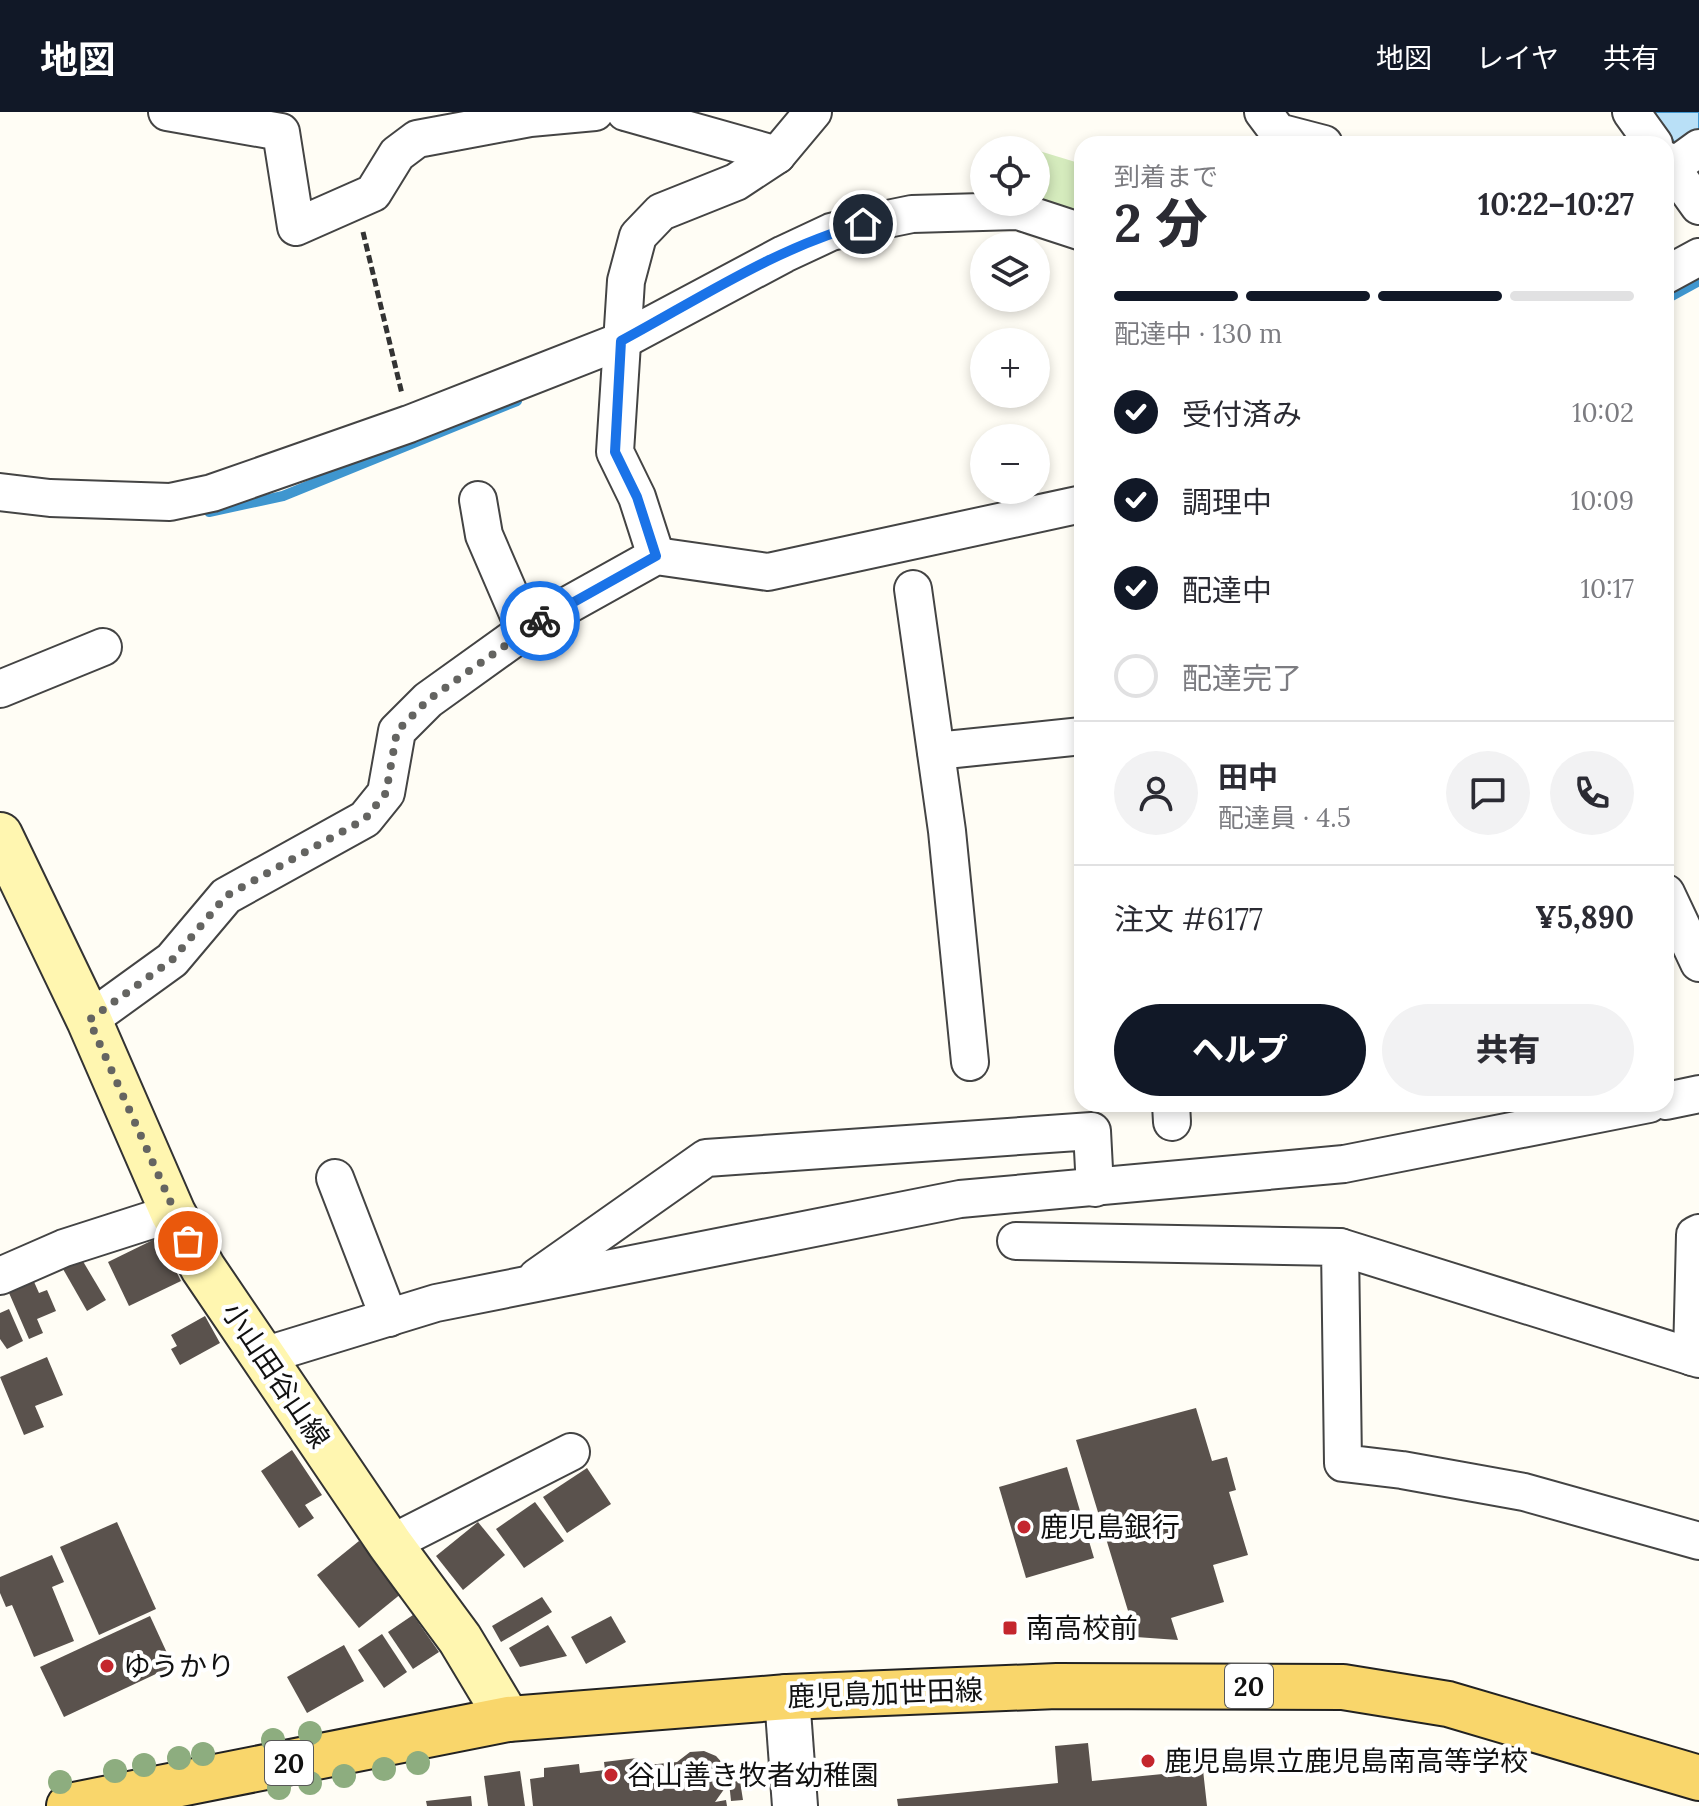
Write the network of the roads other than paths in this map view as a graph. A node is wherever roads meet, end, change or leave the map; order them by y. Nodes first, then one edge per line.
1 (167, 112) edge
2 (595, 112) edge
3 (625, 112) edge
4 (813, 112) edge
5 (1263, 112) edge
6 (1631, 112) edge
7 (1293, 136) edge
8 (1652, 136) edge
9 (777, 155) junction
10 (1674, 163) edge
11 (1699, 206) edge
12 (1074, 229) edge
13 (1699, 257) edge
14 (1674, 271) edge
15 (621, 341) junction
16 (0, 492) edge
17 (478, 500) dead end
18 (1074, 506) edge
19 (656, 556) junction
20 (913, 589) dead end
21 (525, 630) junction
22 (103, 647) dead end
23 (0, 689) edge
24 (1074, 737) edge
25 (936, 751) junction
26 (0, 835) edge
27 (1674, 910) edge
28 (1699, 963) edge
29 (89, 1020) junction
30 (970, 1062) dead end
31 (1699, 1094) edge
32 (1674, 1099) edge
33 (1608, 1112) edge
34 (335, 1178) dead end
35 (1095, 1188) junction
36 (173, 1213) junction
37 (1699, 1233) edge
38 (1016, 1241) dead end
39 (1340, 1247) junction
40 (4, 1263) edge
41 (525, 1285) junction
42 (389, 1318) junction
43 (263, 1356) junction
44 (1696, 1358) edge
45 (571, 1452) dead end
46 (1699, 1541) edge
47 (390, 1544) junction
48 (787, 1697) junction
49 (508, 1719) junction
50 (1699, 1778) edge
51 (69, 1806) edge
52 (795, 1806) edge

1 - 2 street
3 - 9 street
4 - 9 street
5 - 7 street
6 - 8 street
9 - 15 street
10 - 11 street
12 - 15 street
13 - 14 street
15 - 16 street
15 - 19 street
17 - 21 street
18 - 19 street
19 - 21 street
20 - 25 street
21 - 29 street
22 - 23 street
24 - 25 street
25 - 30 street
26 - 29 main road, 小山田谷山線
27 - 28 street
29 - 36 main road, 小山田谷山線
31 - 32 street
33 - 35 street
34 - 42 street
35 - 41 street
35 - 41 street
36 - 40 street
36 - 43 main road, 小山田谷山線
37 - 44 street
38 - 39 street
39 - 44 street
39 - 46 street
41 - 42 street
42 - 43 street
43 - 47 main road, 小山田谷山線
45 - 47 street
47 - 49 main road, 小山田谷山線
48 - 49 main road, 鹿児島加世田線 / 20
48 - 50 main road, 鹿児島加世田線 / 20
48 - 52 street
49 - 51 main road, 鹿児島加世田線 / 20

